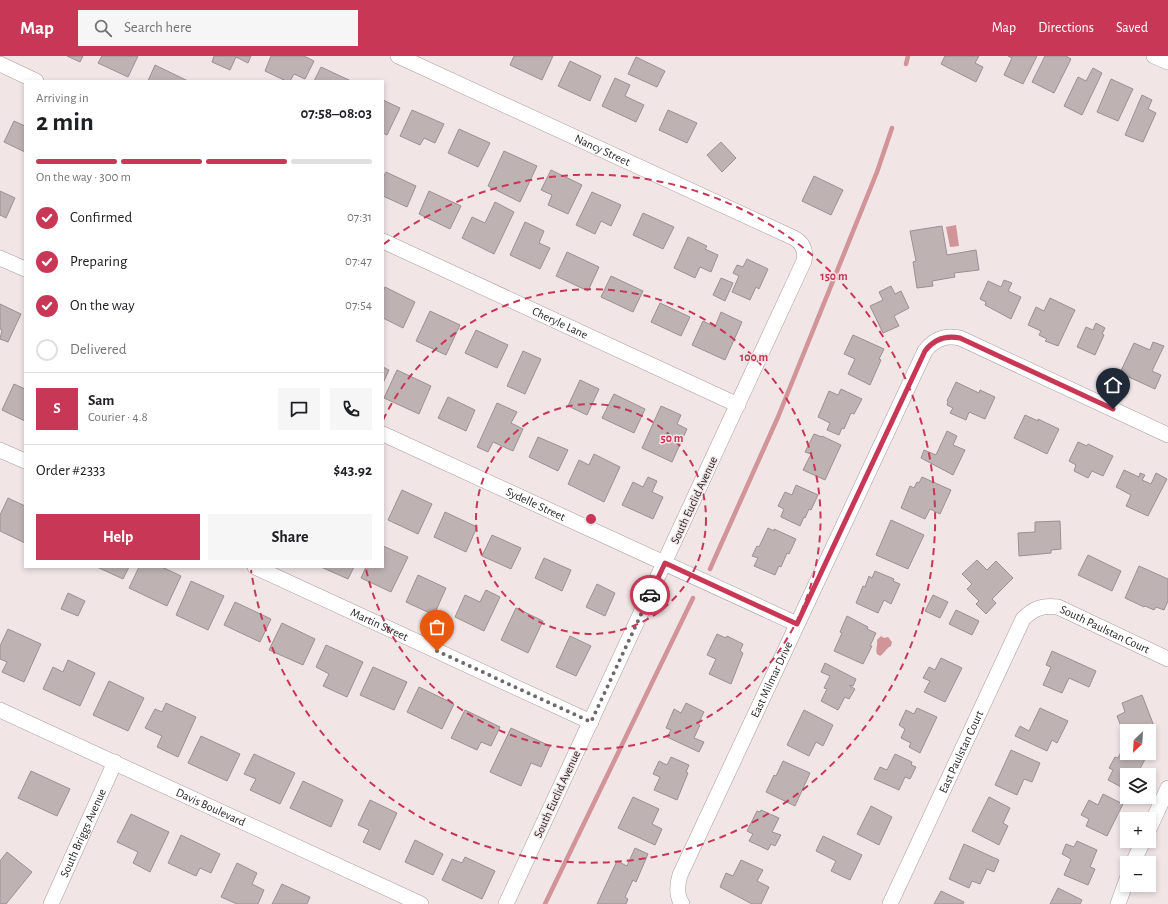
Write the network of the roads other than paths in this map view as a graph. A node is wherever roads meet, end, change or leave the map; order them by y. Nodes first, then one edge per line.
1 (398, 56) edge
2 (1154, 56) edge
3 (1168, 62) edge
4 (0, 64) edge
5 (34, 80) edge
6 (384, 241) edge
7 (803, 247) joint
8 (0, 258) edge
9 (24, 269) edge
10 (738, 404) junction
11 (384, 434) edge
12 (1168, 435) edge
13 (0, 450) edge
14 (24, 461) edge
15 (665, 563) junction
16 (257, 568) edge
17 (1040, 607) joint
18 (797, 624) junction
19 (1168, 659) edge
20 (0, 710) edge
21 (591, 722) junction
22 (115, 762) junction
23 (1168, 788) edge
24 (1156, 814) edge
25 (1122, 892) edge
26 (680, 900) edge
27 (51, 904) edge
28 (421, 904) edge
29 (506, 904) edge
30 (890, 904) edge
31 (1118, 904) edge

1 - 7 street, Nancy Street
2 - 3 street
4 - 5 street
6 - 10 street, Cheryle Lane
7 - 10 street, South Euclid Avenue
8 - 9 street
10 - 15 street, South Euclid Avenue
11 - 15 street, Sydelle Street
12 - 18 street, East Milmar Drive
13 - 14 street
15 - 18 street, Sydelle Street
15 - 21 street, South Euclid Avenue
16 - 21 street, Martin Street
17 - 19 street, South Paulstan Court
17 - 30 street, East Paulstan Court
18 - 26 street, East Milmar Drive
20 - 22 street, Davis Boulevard
21 - 29 street, South Euclid Avenue
22 - 27 street, South Briggs Avenue
22 - 28 street, Davis Boulevard
23 - 24 street
25 - 31 street

